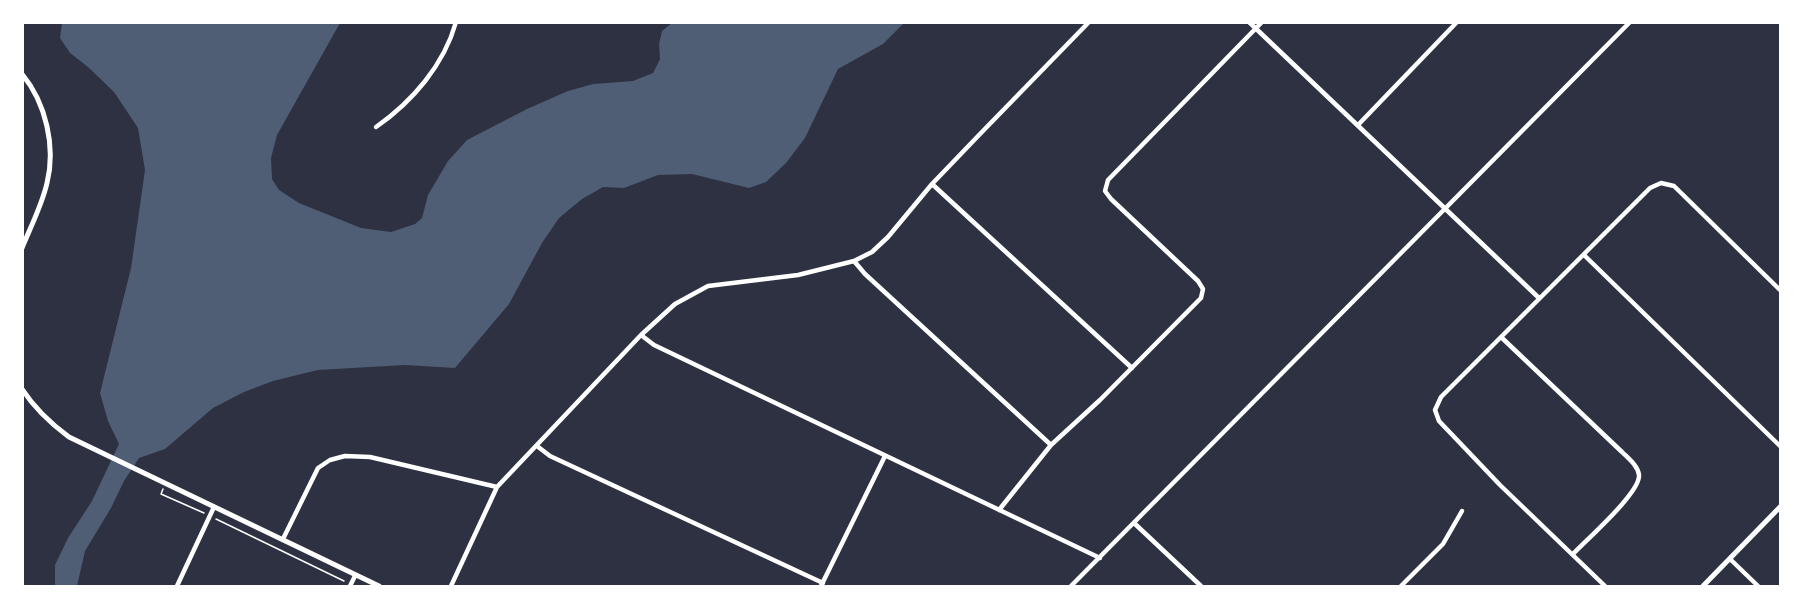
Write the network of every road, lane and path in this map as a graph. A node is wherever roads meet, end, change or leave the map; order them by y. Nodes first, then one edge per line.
1 (456, 22) edge
2 (1089, 22) edge
3 (1249, 22) edge
4 (1262, 22) edge
5 (1457, 22) edge
6 (1630, 22) edge
7 (1256, 29) junction
8 (22, 74) edge
9 (1358, 125) junction
10 (376, 127) dead end
11 (932, 184) junction
12 (1445, 209) junction
13 (22, 248) edge
14 (1584, 255) junction
15 (854, 261) junction
16 (1780, 290) edge
17 (1539, 298) junction
18 (641, 335) junction
19 (1501, 337) junction
20 (1132, 368) junction
21 (22, 389) edge
22 (1051, 445) junction
23 (537, 446) junction
24 (1780, 446) edge
25 (885, 456) junction
26 (165, 483) junction
27 (497, 487) junction
28 (214, 507) junction
29 (1780, 507) edge
30 (999, 510) junction
31 (1462, 511) dead end
32 (210, 516) junction
33 (1134, 523) junction
34 (283, 539) junction
35 (1573, 554) junction
36 (1100, 558) junction
37 (1730, 559) junction
38 (355, 576) junction
39 (351, 585) edge
40 (822, 585) edge
41 (177, 586) edge
42 (379, 586) edge
43 (451, 586) edge
44 (1071, 586) edge
45 (1201, 586) edge
46 (1401, 586) edge
47 (1605, 586) edge
48 (1703, 586) edge
49 (1758, 586) edge

1 - 10 street
2 - 11 street
3 - 7 street
4 - 7 street
5 - 9 street
6 - 12 street
7 - 9 street
7 - 20 street
8 - 13 street
9 - 12 street
11 - 15 street
11 - 20 street
12 - 17 street
12 - 33 street
14 - 16 street
14 - 17 street
14 - 24 street
15 - 18 street
15 - 22 street
17 - 19 street
18 - 23 street
18 - 25 street
19 - 35 street
19 - 35 street
20 - 22 street
21 - 26 street
22 - 30 street
23 - 27 street
23 - 40 street
25 - 30 street
25 - 40 street
26 - 28 street
26 - 32 path
27 - 34 street
27 - 43 street
28 - 32 street
28 - 34 street
29 - 37 street
30 - 36 street
31 - 46 street
32 - 39 path
32 - 41 street
33 - 36 street
33 - 45 street
34 - 38 street
35 - 47 street
36 - 44 street
37 - 48 street
37 - 49 street
38 - 39 street
38 - 42 street

